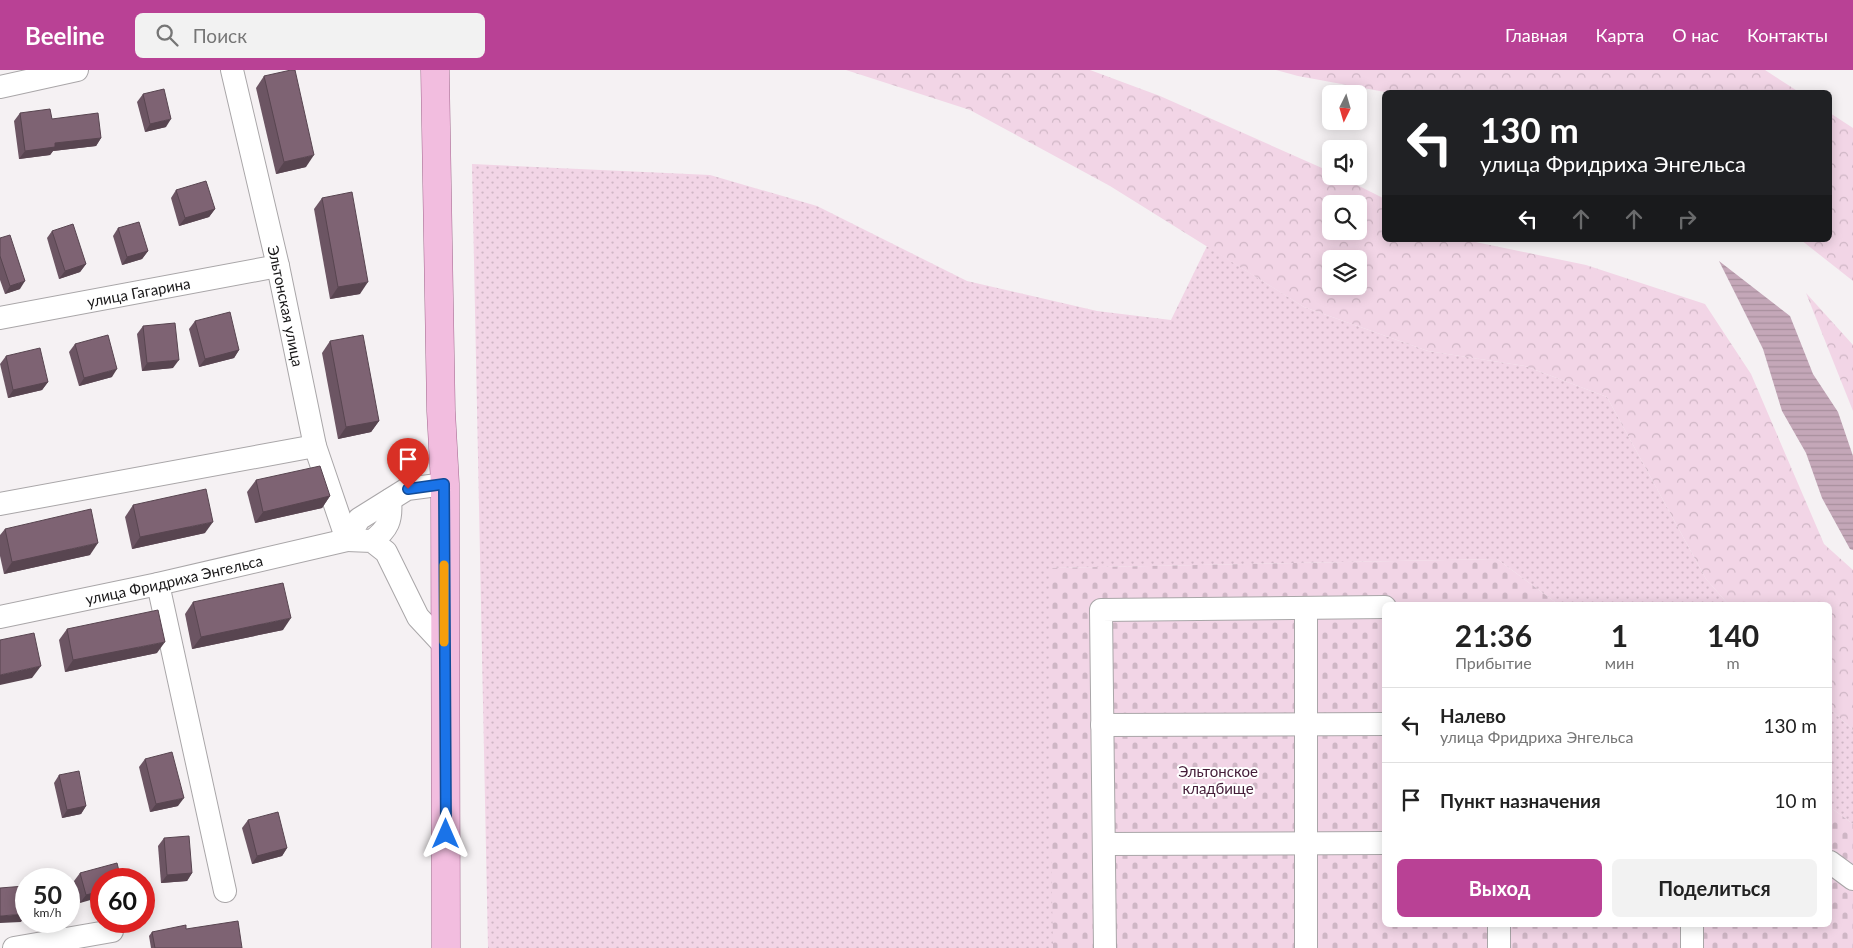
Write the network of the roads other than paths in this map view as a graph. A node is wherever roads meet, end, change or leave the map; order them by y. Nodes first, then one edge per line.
1 (77, 70) edge
2 (232, 70) edge
3 (435, 70) edge
4 (0, 87) edge
5 (278, 266) junction
6 (0, 318) edge
7 (315, 446) junction
8 (444, 484) junction
9 (390, 500) junction
10 (0, 504) edge
11 (347, 540) junction
12 (372, 541) junction
13 (158, 584) junction
14 (1382, 606) edge
15 (1306, 608) junction
16 (0, 617) edge
17 (444, 645) junction
18 (1305, 724) junction
19 (1382, 724) edge
20 (1102, 725) junction
21 (1382, 842) edge
22 (1305, 843) junction
23 (1104, 844) junction
24 (1832, 863) edge
25 (1853, 879) edge
26 (225, 891) dead end
27 (1499, 927) edge
28 (1692, 927) edge
29 (100, 933) edge
30 (14, 948) edge
31 (446, 948) edge
32 (1105, 948) edge
33 (1306, 948) edge
34 (1499, 948) edge
35 (1692, 948) edge

1 - 4 street
2 - 5 street, Эльтонская улица
3 - 8 main road
5 - 6 street, улица Гагарина
5 - 7 street, Эльтонская улица
7 - 10 street
7 - 11 street, Эльтонская улица
8 - 9 street
8 - 17 main road
9 - 11 street
9 - 12 street
11 - 12 street, улица Фридриха Энгельса
11 - 13 street, улица Фридриха Энгельса
12 - 17 street
13 - 16 street, улица Фридриха Энгельса
13 - 26 street
14 - 15 street
15 - 18 street
15 - 20 street
17 - 31 main road
18 - 19 street
18 - 20 street
18 - 22 street
20 - 23 street
21 - 22 street
22 - 23 street
22 - 33 street
23 - 32 street
24 - 25 street
27 - 34 street
28 - 35 street
29 - 30 street

